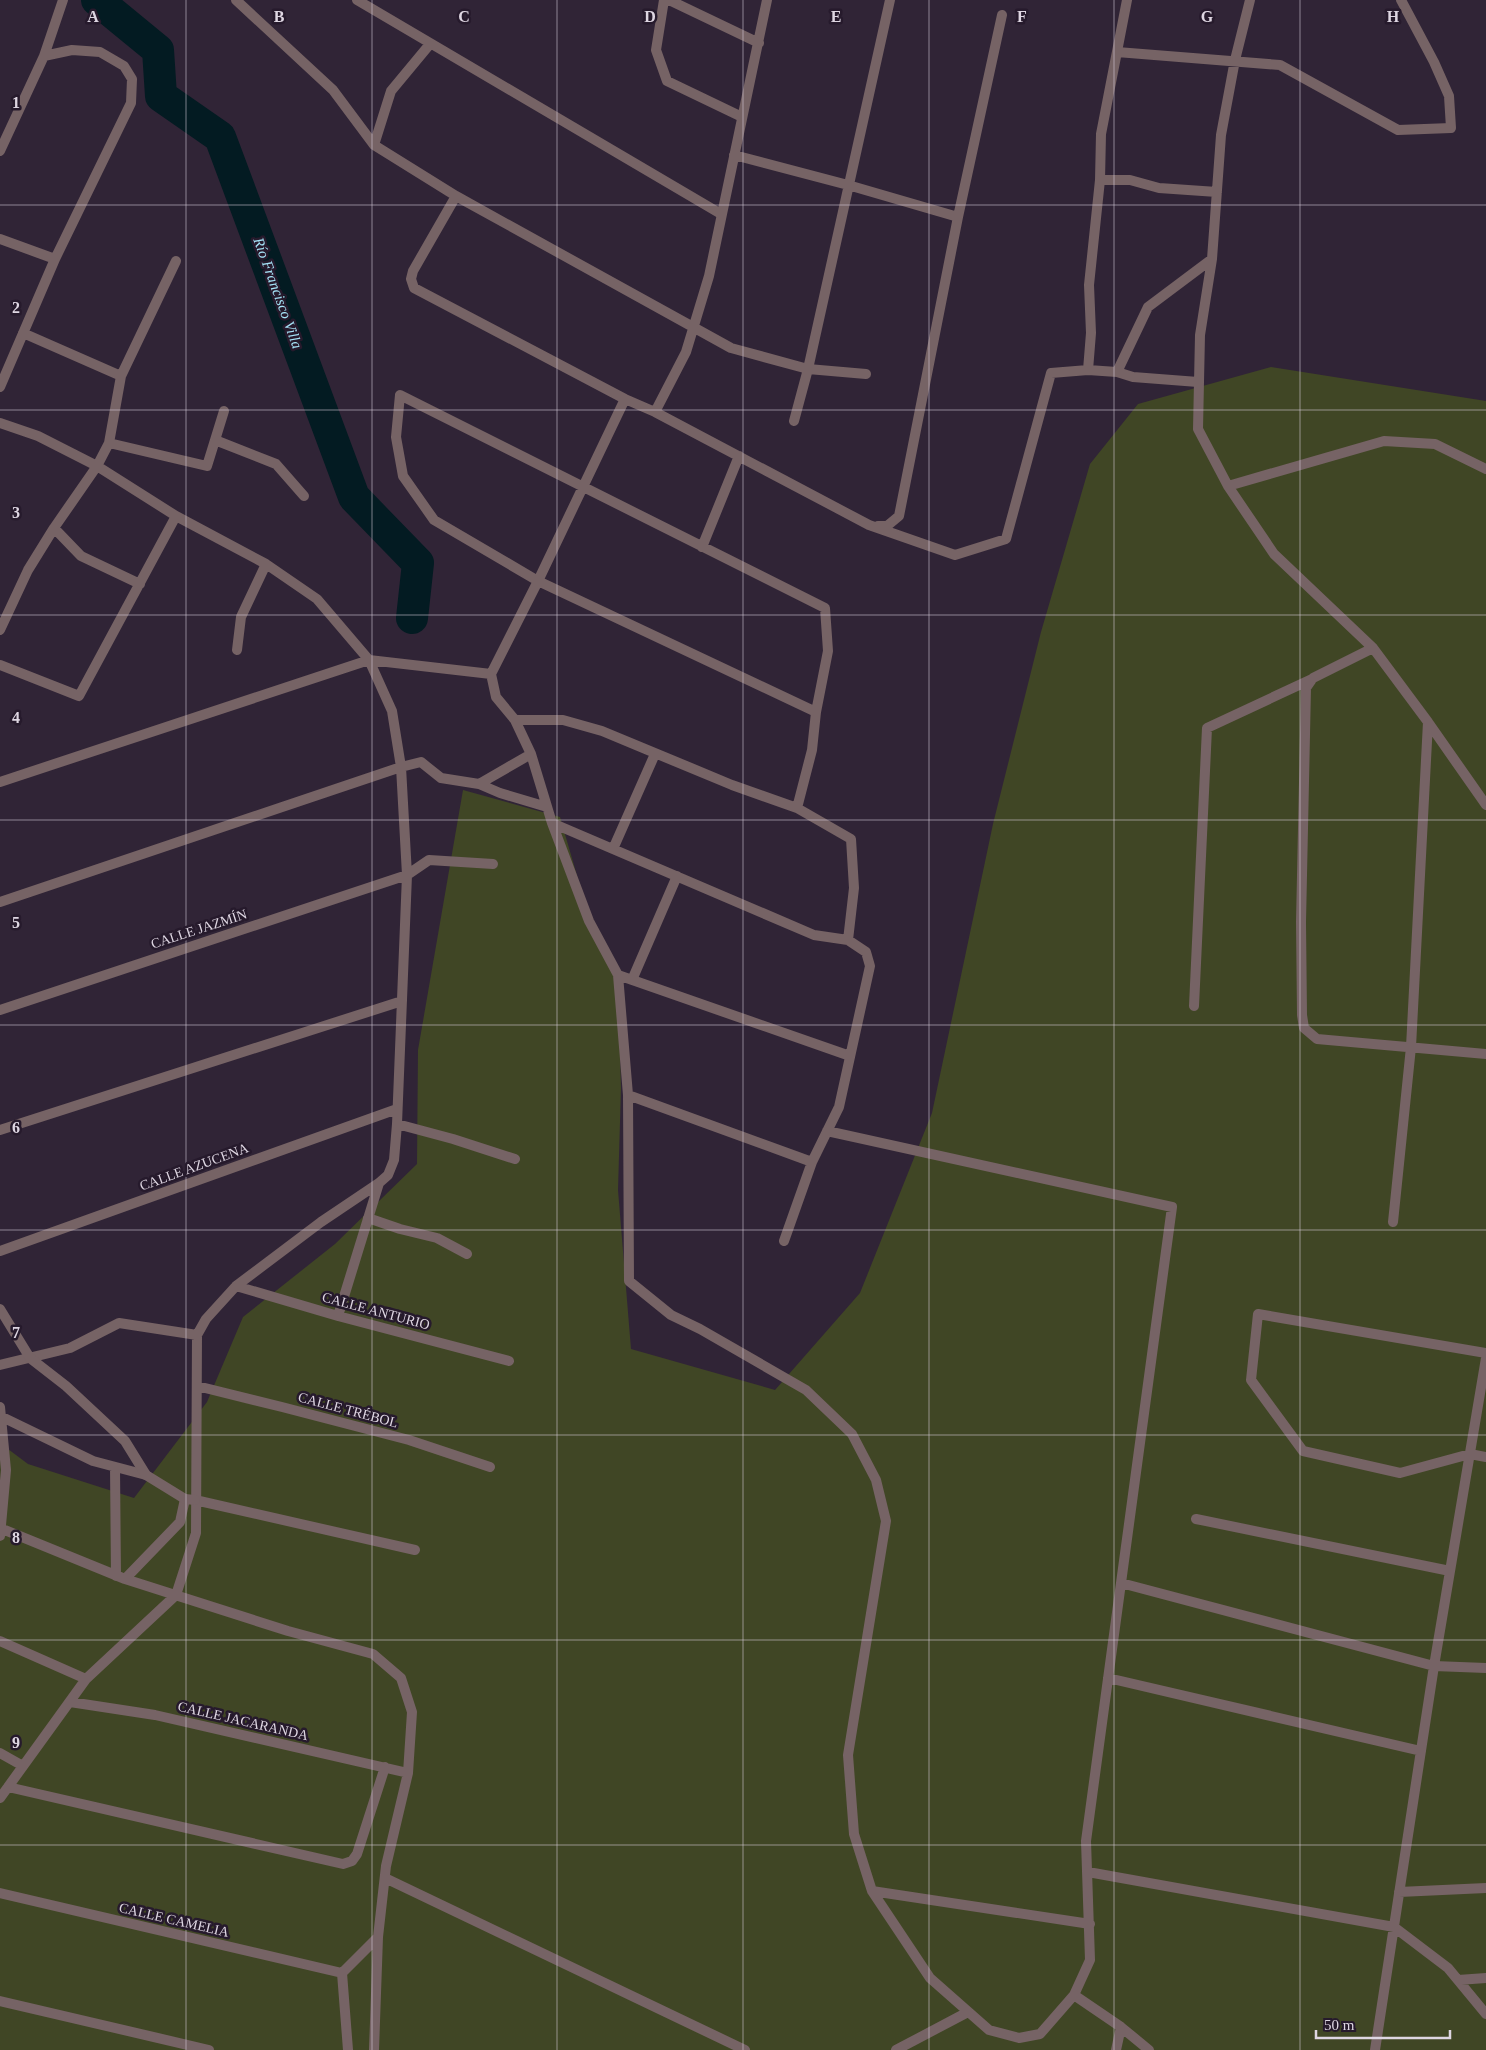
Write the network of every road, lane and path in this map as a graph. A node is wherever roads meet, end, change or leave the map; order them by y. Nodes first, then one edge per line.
1 (63, 0) edge
2 (236, 0) edge
3 (357, 0) edge
4 (664, 0) edge
5 (669, 0) edge
6 (767, 0) edge
7 (890, 0) edge
8 (1127, 0) edge
9 (1250, 0) edge
10 (1401, 0) edge
11 (1002, 15) dead end
12 (758, 43) junction
13 (430, 44) junction
14 (1117, 52) junction
15 (44, 56) junction
16 (1235, 60) junction
17 (742, 117) junction
18 (374, 145) junction
19 (0, 150) edge
20 (734, 155) junction
21 (1100, 180) junction
22 (848, 185) junction
23 (1217, 192) junction
24 (456, 196) junction
25 (721, 214) junction
26 (958, 217) junction
27 (0, 239) edge
28 (55, 259) junction
29 (1212, 259) junction
30 (176, 261) dead end
31 (694, 328) junction
32 (22, 334) junction
33 (808, 369) junction
34 (1088, 370) junction
35 (1117, 372) junction
36 (866, 374) dead end
37 (121, 376) junction
38 (1198, 382) junction
39 (0, 387) edge
40 (625, 399) junction
41 (224, 411) dead end
42 (655, 412) junction
43 (794, 421) dead end
44 (0, 423) edge
45 (215, 440) junction
46 (108, 443) junction
47 (739, 456) junction
48 (97, 466) junction
49 (1486, 470) edge
50 (1228, 486) junction
51 (583, 488) junction
52 (304, 496) dead end
53 (176, 516) junction
54 (869, 525) junction
55 (54, 528) junction
56 (702, 547) junction
57 (266, 564) junction
58 (538, 581) junction
59 (140, 584) junction
60 (0, 630) edge
61 (1373, 648) junction
62 (237, 650) dead end
63 (369, 660) junction
64 (0, 665) edge
65 (491, 674) junction
66 (1313, 678) junction
67 (816, 712) junction
68 (515, 720) junction
69 (1428, 722) junction
70 (530, 754) junction
71 (655, 754) junction
72 (400, 767) junction
73 (0, 782) edge
74 (479, 784) junction
75 (1486, 805) edge
76 (547, 807) junction
77 (797, 808) junction
78 (552, 823) junction
79 (613, 849) junction
80 (493, 864) dead end
81 (407, 875) junction
82 (677, 876) junction
83 (0, 902) edge
84 (848, 940) junction
85 (618, 975) junction
86 (632, 980) junction
87 (402, 1001) junction
88 (1194, 1006) dead end
89 (0, 1010) edge
90 (1411, 1047) junction
91 (1486, 1054) edge
92 (850, 1056) junction
93 (628, 1095) junction
94 (397, 1109) junction
95 (397, 1124) junction
96 (0, 1130) edge
97 (827, 1131) junction
98 (515, 1160) dead end
99 (812, 1162) junction
100 (379, 1183) junction
101 (368, 1218) junction
102 (1393, 1222) dead end
103 (784, 1240) dead end
104 (0, 1252) edge
105 (467, 1254) dead end
106 (236, 1286) junction
107 (0, 1309) edge
108 (338, 1316) junction
109 (197, 1335) junction
110 (1486, 1353) edge
111 (30, 1358) junction
112 (1486, 1358) edge
113 (508, 1361) dead end
114 (0, 1365) edge
115 (197, 1386) junction
116 (1, 1413) edge
117 (1470, 1454) junction
118 (1486, 1457) edge
119 (115, 1467) junction
120 (490, 1468) dead end
121 (146, 1476) junction
122 (190, 1500) junction
123 (1196, 1519) dead end
124 (0, 1530) edge
125 (415, 1550) dead end
126 (1450, 1571) junction
127 (120, 1578) junction
128 (1121, 1583) junction
129 (176, 1595) junction
130 (0, 1641) edge
131 (1434, 1666) junction
132 (1486, 1668) edge
133 (1108, 1678) junction
134 (86, 1679) junction
135 (70, 1702) junction
136 (1421, 1751) junction
137 (0, 1753) edge
138 (23, 1766) junction
139 (385, 1768) junction
140 (408, 1773) junction
141 (8, 1787) junction
142 (0, 1798) edge
143 (1088, 1872) junction
144 (385, 1878) junction
145 (1486, 1888) edge
146 (872, 1891) junction
147 (1399, 1892) junction
148 (0, 1893) edge
149 (1090, 1924) junction
150 (1394, 1927) junction
151 (378, 1937) junction
152 (342, 1973) junction
153 (1486, 1978) edge
154 (1458, 1980) junction
155 (1074, 1995) junction
156 (0, 2001) edge
157 (968, 2012) junction
158 (1486, 2014) edge
159 (1120, 2027) junction
160 (209, 2050) edge
161 (348, 2050) edge
162 (374, 2050) edge
163 (745, 2050) edge
164 (896, 2050) edge
165 (1116, 2050) edge
166 (1149, 2050) edge
167 (1375, 2050) edge

1 - 15 street
2 - 18 street
3 - 13 street
4 - 17 street
5 - 12 street
6 - 12 street
7 - 22 street
8 - 14 street
9 - 16 street
10 - 16 street
11 - 26 street
12 - 17 street
13 - 18 street
13 - 25 street
14 - 16 street
14 - 21 street
15 - 19 street
15 - 28 street
16 - 23 street
17 - 20 street
18 - 24 street
20 - 22 street
20 - 25 street
21 - 23 street
21 - 34 street
22 - 26 street
22 - 33 street
23 - 29 street
24 - 31 street
24 - 40 street
25 - 31 street
26 - 54 street
27 - 28 street
28 - 32 street
29 - 35 street
29 - 38 street
30 - 37 street
31 - 33 street
31 - 42 street
32 - 37 street
32 - 39 street
33 - 36 street
33 - 43 street
34 - 35 street
34 - 54 street
35 - 38 street
37 - 46 street
38 - 50 street
40 - 42 street
40 - 51 street
41 - 45 street
42 - 47 street
44 - 48 street
45 - 46 street
45 - 52 street
46 - 48 street
47 - 54 street
47 - 56 street
48 - 53 street
48 - 55 street
49 - 50 street
50 - 61 street
51 - 56 street
51 - 58 street
51 - 58 street
53 - 57 street
53 - 59 street
55 - 59 street
55 - 60 street
56 - 67 street
57 - 62 street
57 - 63 street
58 - 65 street
58 - 67 street
59 - 64 street
61 - 66 street
61 - 69 street
63 - 65 street
63 - 72 street
63 - 73 street
65 - 68 street
66 - 88 street
66 - 90 street
67 - 77 street
68 - 70 street
68 - 71 street
69 - 75 street
69 - 90 street
70 - 74 street
70 - 76 street
71 - 77 street
71 - 79 street
72 - 74 street
72 - 81 street
72 - 83 street
74 - 76 street
76 - 78 street
77 - 84 street
78 - 79 street
78 - 85 street
79 - 82 street
80 - 81 street, CALLE JAZMÍN
81 - 87 street
81 - 89 street, CALLE JAZMÍN
82 - 84 street
82 - 86 street
84 - 92 street
85 - 86 street
85 - 93 street
86 - 92 street
87 - 94 street
87 - 96 street
90 - 91 street
90 - 102 street
92 - 97 street
93 - 99 street
93 - 146 street
94 - 95 street
94 - 104 street, CALLE AZUCENA
95 - 98 street
95 - 100 street
97 - 99 street
97 - 128 street
99 - 103 street
100 - 101 street
100 - 106 street
101 - 105 street
101 - 108 street
106 - 108 street, CALLE ANTURIO
106 - 109 street
107 - 111 street
108 - 113 street, CALLE ANTURIO
109 - 111 street
109 - 115 street
110 - 117 street
111 - 114 street
111 - 121 street
112 - 117 street
115 - 120 street, CALLE TRÉBOL
115 - 122 street
116 - 119 street
116 - 124 street
117 - 118 street
117 - 126 street
119 - 121 street
119 - 127 street
121 - 122 street
122 - 125 street
122 - 127 street
122 - 129 street
123 - 126 street
124 - 127 street
126 - 131 street
127 - 129 street
128 - 131 street
128 - 133 street
129 - 134 street
129 - 140 street
130 - 134 street
131 - 132 street
131 - 136 street
133 - 136 street
133 - 143 street
134 - 135 street
135 - 138 street
135 - 139 street, CALLE JACARANDA
136 - 147 street
137 - 138 street
138 - 141 street
139 - 140 street, CALLE JACARANDA
139 - 141 street
140 - 144 street
141 - 142 street
143 - 149 street
143 - 150 street
144 - 151 street
144 - 163 street
145 - 147 street
146 - 149 street
146 - 157 street
147 - 150 street
148 - 152 street, CALLE CAMELIA
149 - 155 street
150 - 154 street
150 - 167 street
151 - 152 street
151 - 162 street
152 - 161 street
153 - 154 street
154 - 158 street
155 - 157 street
155 - 159 street
156 - 160 street
157 - 164 street
159 - 165 street
159 - 166 street

